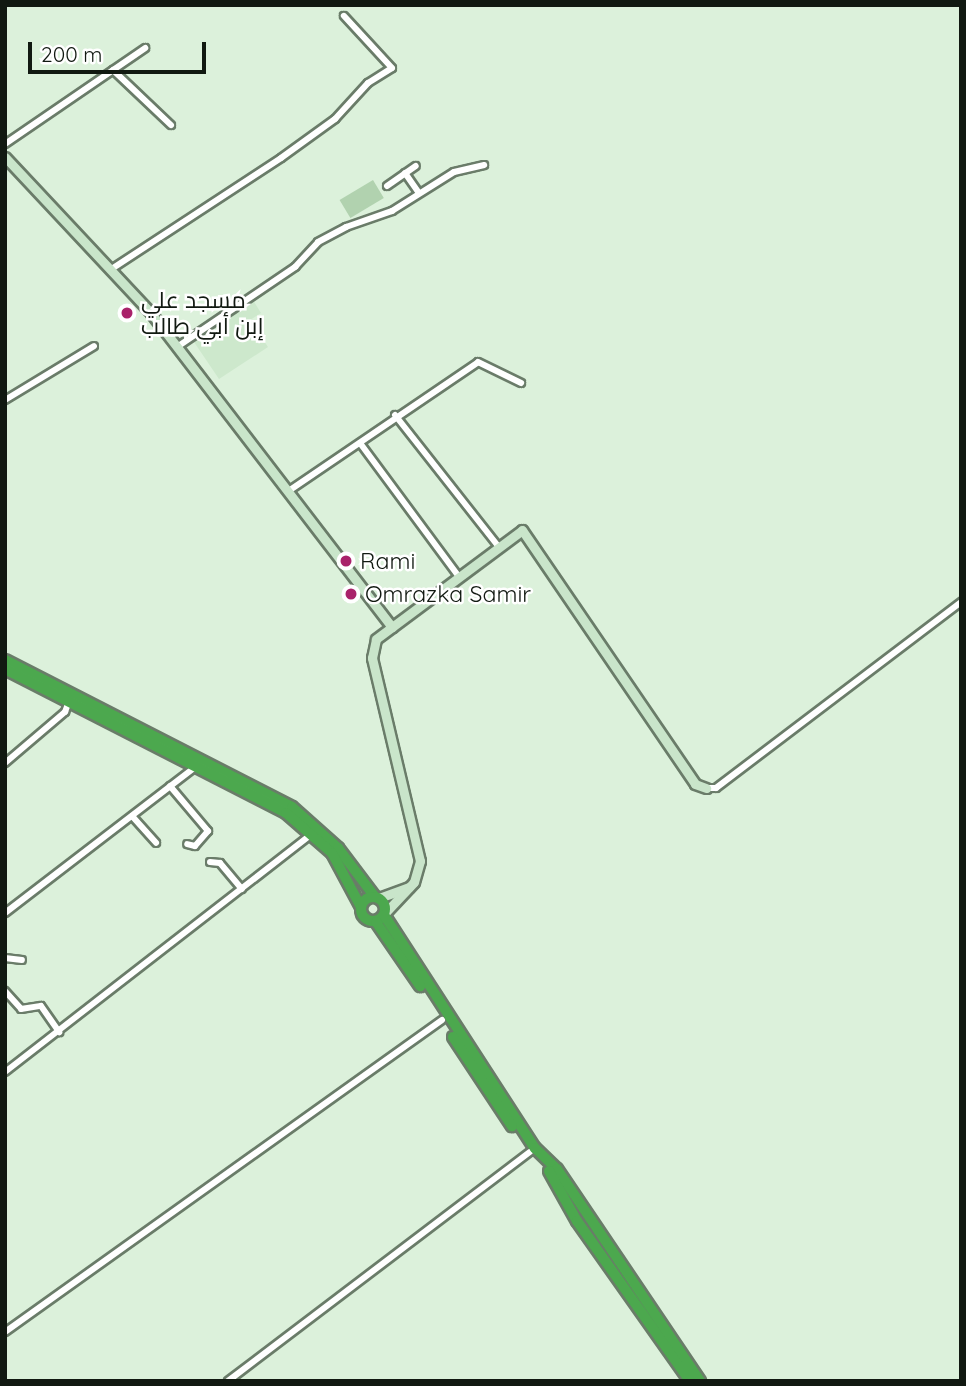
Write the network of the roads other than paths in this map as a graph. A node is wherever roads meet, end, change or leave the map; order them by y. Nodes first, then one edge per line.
1 (344, 16) dead end
2 (145, 48) dead end
3 (113, 70) junction
4 (171, 125) dead end
5 (5, 144) edge
6 (5, 157) edge
7 (484, 165) dead end
8 (416, 166) dead end
9 (405, 173) junction
10 (387, 186) dead end
11 (419, 193) junction
12 (110, 270) junction
13 (94, 346) dead end
14 (177, 347) junction
15 (521, 383) dead end
16 (5, 400) edge
17 (395, 415) junction
18 (360, 443) junction
19 (290, 490) junction
20 (498, 546) junction
21 (458, 577) junction
22 (961, 602) edge
23 (392, 627) junction
24 (5, 660) edge
25 (8, 674) edge
26 (69, 702) junction
27 (5, 763) edge
28 (196, 766) junction
29 (170, 786) junction
30 (706, 788) joint
31 (132, 816) junction
32 (313, 833) junction
33 (156, 843) dead end
34 (187, 844) dead end
35 (210, 862) dead end
36 (411, 886) junction
37 (242, 890) junction
38 (377, 898) junction
39 (361, 907) junction
40 (5, 913) edge
41 (382, 917) junction
42 (5, 958) edge
43 (22, 960) dead end
44 (5, 991) edge
45 (442, 1020) junction
46 (59, 1032) junction
47 (5, 1072) edge
48 (530, 1152) junction
49 (5, 1332) edge
50 (228, 1381) edge
51 (690, 1381) edge
52 (700, 1381) edge

1 - 12 street
2 - 3 street
3 - 4 street
3 - 5 street
6 - 12 main road
7 - 11 street
8 - 9 street
9 - 10 street
9 - 11 street
11 - 14 street
12 - 14 main road
13 - 16 street
14 - 19 main road
15 - 17 street
17 - 18 street
17 - 20 street
18 - 19 street
18 - 21 street
19 - 23 main road
20 - 21 main road
20 - 30 main road
21 - 23 main road
22 - 30 street
23 - 36 main road
24 - 38 highway
25 - 26 highway
26 - 27 street
26 - 28 highway
28 - 29 street
28 - 32 highway
29 - 31 street
29 - 34 street
31 - 33 street
31 - 40 street
32 - 37 street
32 - 39 highway
35 - 37 street
36 - 38 main road
36 - 41 main road
37 - 46 street
38 - 39 highway
38 - 41 highway
39 - 41 highway
41 - 45 highway
41 - 52 highway
42 - 43 street
44 - 46 street
45 - 48 highway
45 - 49 street
46 - 47 street
48 - 50 street
48 - 51 highway

